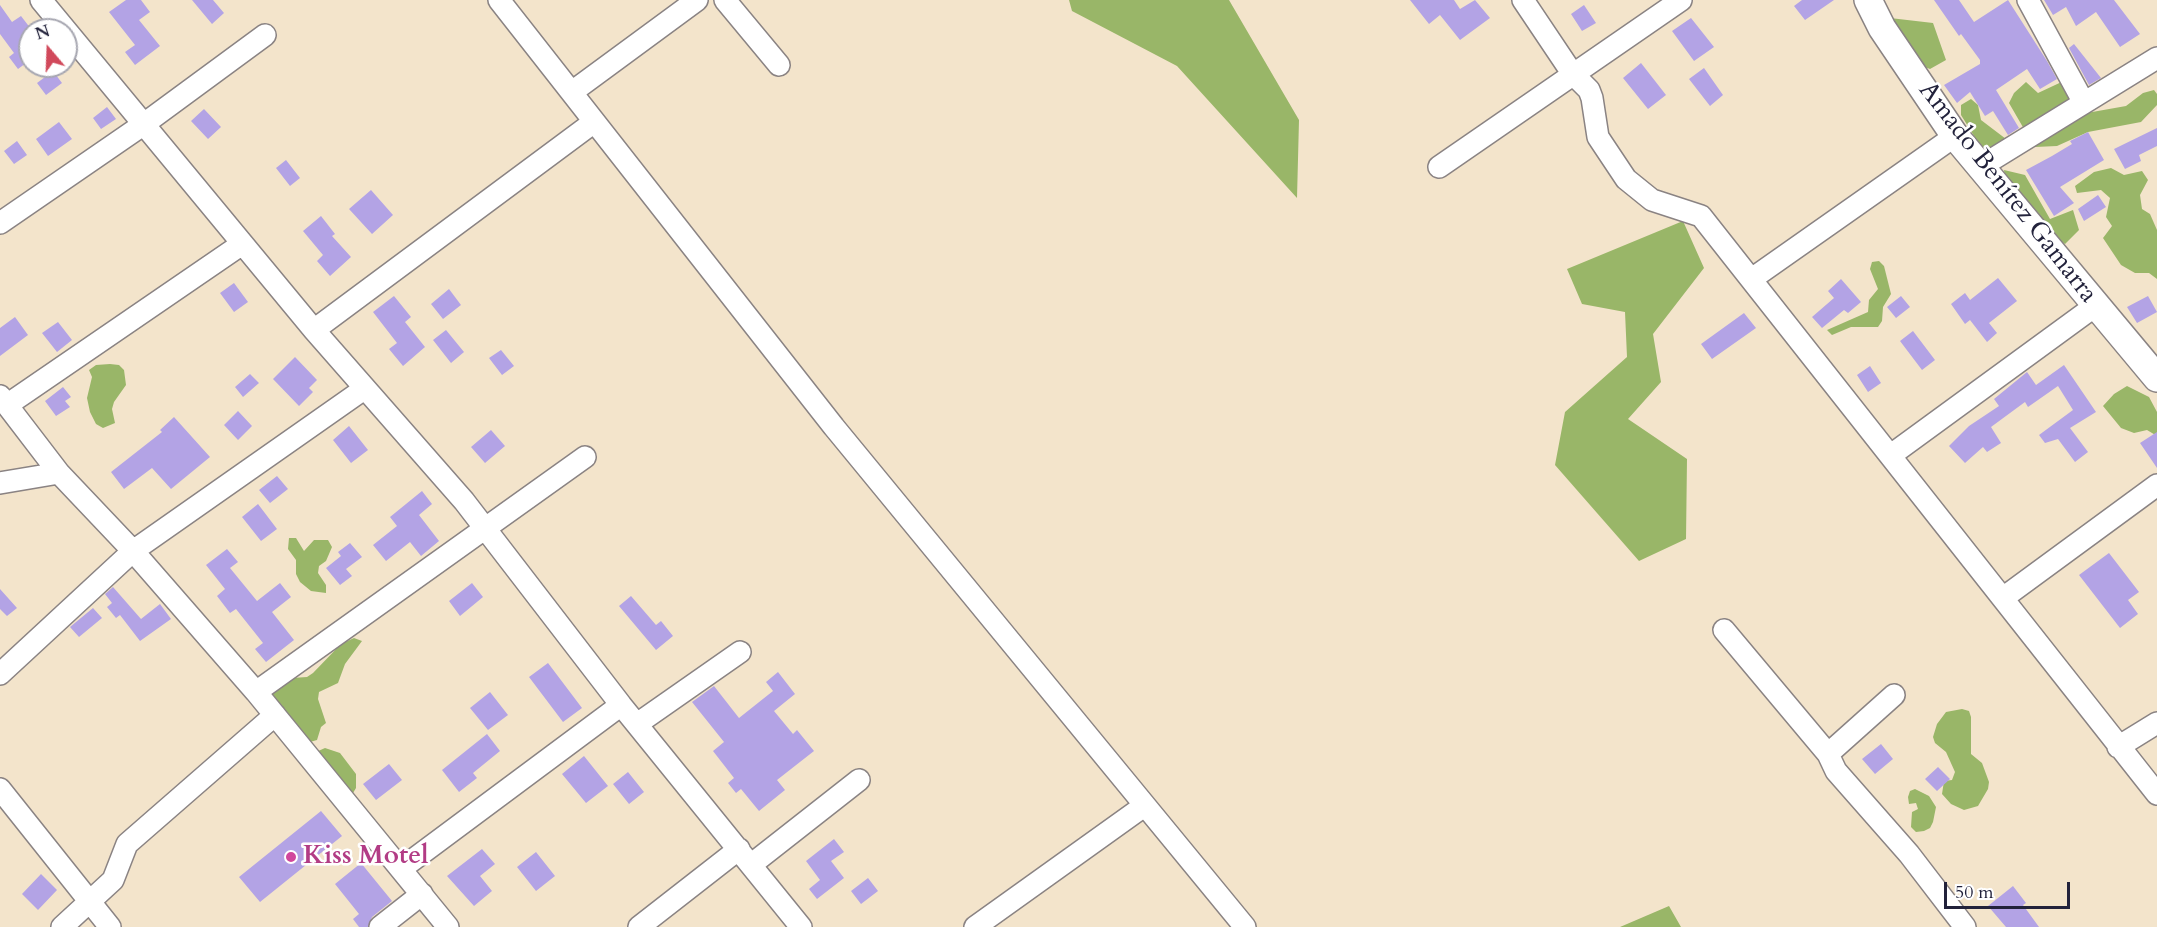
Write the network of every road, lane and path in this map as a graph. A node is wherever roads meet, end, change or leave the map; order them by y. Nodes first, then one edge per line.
1 (41, 0) edge
2 (499, 0) edge
3 (697, 0) edge
4 (725, 0) edge
5 (1523, 0) edge
6 (1681, 0) edge
7 (1868, 0) edge
8 (2028, 0) edge
9 (265, 35) dead end
10 (2157, 58) edge
11 (779, 65) dead end
12 (1572, 73) junction
13 (572, 92) junction
14 (2084, 103) junction
15 (594, 122) junction
16 (144, 124) junction
17 (1955, 136) junction
18 (1439, 167) dead end
19 (1980, 167) junction
20 (0, 223) edge
21 (242, 244) junction
22 (1753, 278) junction
23 (2095, 306) junction
24 (314, 330) junction
25 (2157, 378) edge
26 (364, 389) junction
27 (4, 401) edge
28 (1891, 455) junction
29 (585, 457) dead end
30 (59, 473) junction
31 (0, 483) edge
32 (2157, 485) edge
33 (484, 526) junction
34 (133, 551) junction
35 (2003, 598) junction
36 (1724, 630) dead end
37 (740, 652) dead end
38 (0, 674) edge
39 (256, 692) junction
40 (1894, 695) dead end
41 (621, 705) junction
42 (275, 715) junction
43 (2157, 723) edge
44 (637, 724) junction
45 (2118, 747) junction
46 (1828, 754) junction
47 (859, 780) dead end
48 (0, 789) edge
49 (2157, 794) edge
50 (1144, 806) junction
51 (745, 856) junction
52 (402, 868) junction
53 (422, 894) junction
54 (88, 902) junction
55 (62, 927) edge
56 (110, 927) edge
57 (380, 927) edge
58 (448, 927) edge
59 (639, 927) edge
60 (801, 927) edge
61 (975, 927) edge
62 (1245, 927) edge
63 (1965, 927) edge

1 - 16 street
2 - 13 street
3 - 13 street
4 - 11 street
5 - 12 street
6 - 12 street
7 - 17 main road, Amado Benítez Gamarra
8 - 14 street
9 - 16 street
10 - 14 street
12 - 18 street
12 - 22 street
13 - 15 street
14 - 19 street
15 - 24 street
15 - 50 street
16 - 20 street
16 - 21 street
17 - 19 main road, Amado Benítez Gamarra
17 - 22 street
19 - 23 main road, Amado Benítez Gamarra
21 - 24 street
21 - 27 street
22 - 28 street
23 - 25 main road, Amado Benítez Gamarra
23 - 28 street
24 - 26 street
26 - 33 street
26 - 34 street
27 - 30 street
28 - 35 street
29 - 33 street
30 - 31 street
30 - 34 street
32 - 35 street
33 - 39 street
33 - 41 street
34 - 38 street
34 - 39 street
35 - 45 street
36 - 46 street
37 - 44 street
39 - 42 street
40 - 46 street
41 - 44 street
41 - 52 street
42 - 52 street
42 - 54 street
43 - 45 street
44 - 51 street
45 - 49 street
46 - 63 street
47 - 51 street
48 - 54 street
50 - 61 street
50 - 62 street
51 - 59 street
51 - 60 street
52 - 53 street
53 - 57 street
53 - 58 street
54 - 55 street
54 - 56 street

